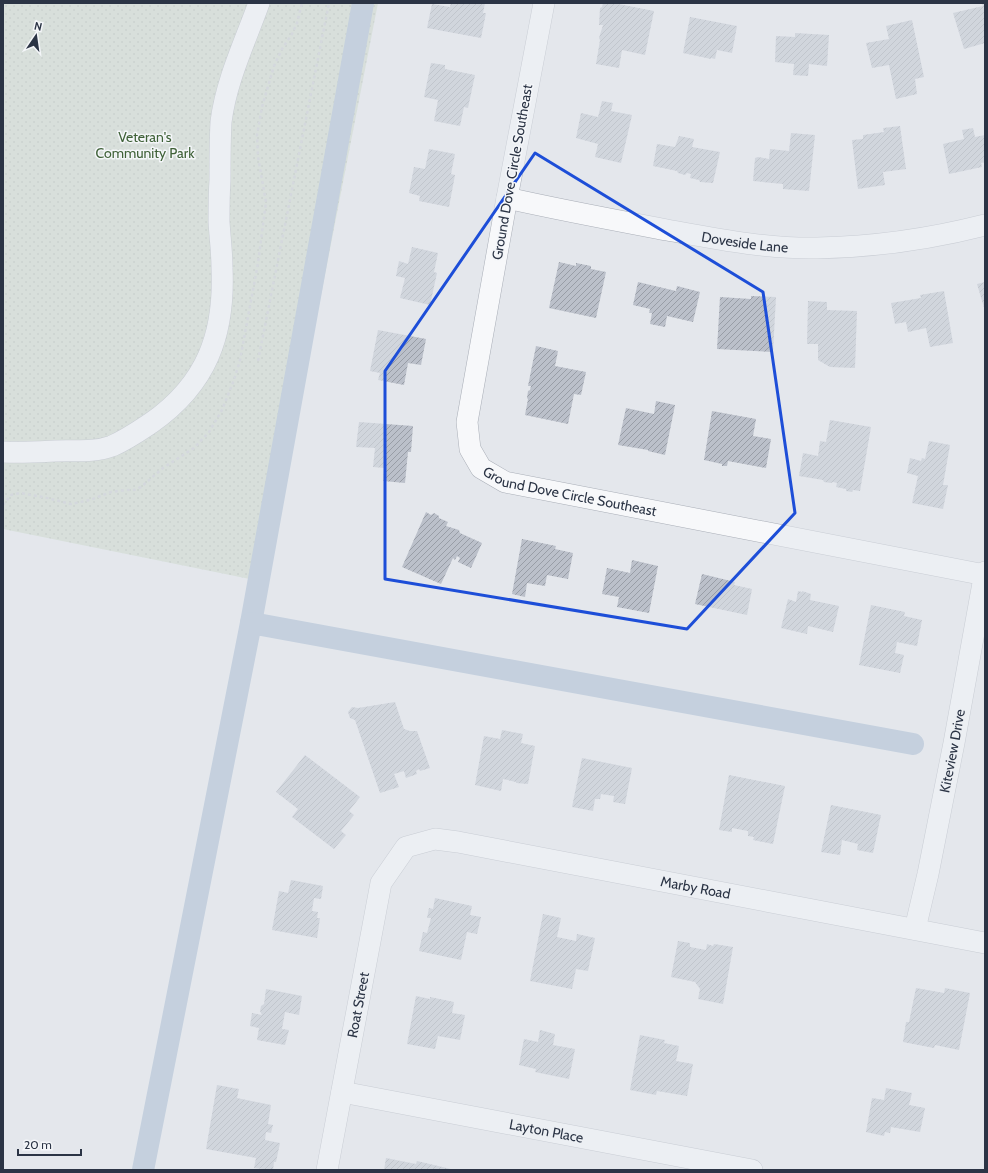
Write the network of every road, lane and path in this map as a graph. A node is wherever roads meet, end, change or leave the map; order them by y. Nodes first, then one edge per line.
1 (259, 3) edge
2 (329, 3) edge
3 (544, 3) edge
4 (507, 198) junction
5 (985, 225) edge
6 (258, 361) dead end
7 (3, 452) edge
8 (985, 574) edge
9 (406, 846) joint
10 (914, 929) junction
11 (985, 943) edge
12 (342, 1092) junction
13 (327, 1170) edge
14 (752, 1170) edge

1 - 7 street
2 - 6 path
3 - 4 street, Ground Dove Circle Southeast
4 - 5 street, Doveside Lane
4 - 8 street, Ground Dove Circle Southeast
8 - 10 street, Kiteview Drive
9 - 10 street, Marby Road
9 - 12 street, Roat Street
10 - 11 street, Marby Road
12 - 13 street, Roat Street
12 - 14 street, Layton Place

